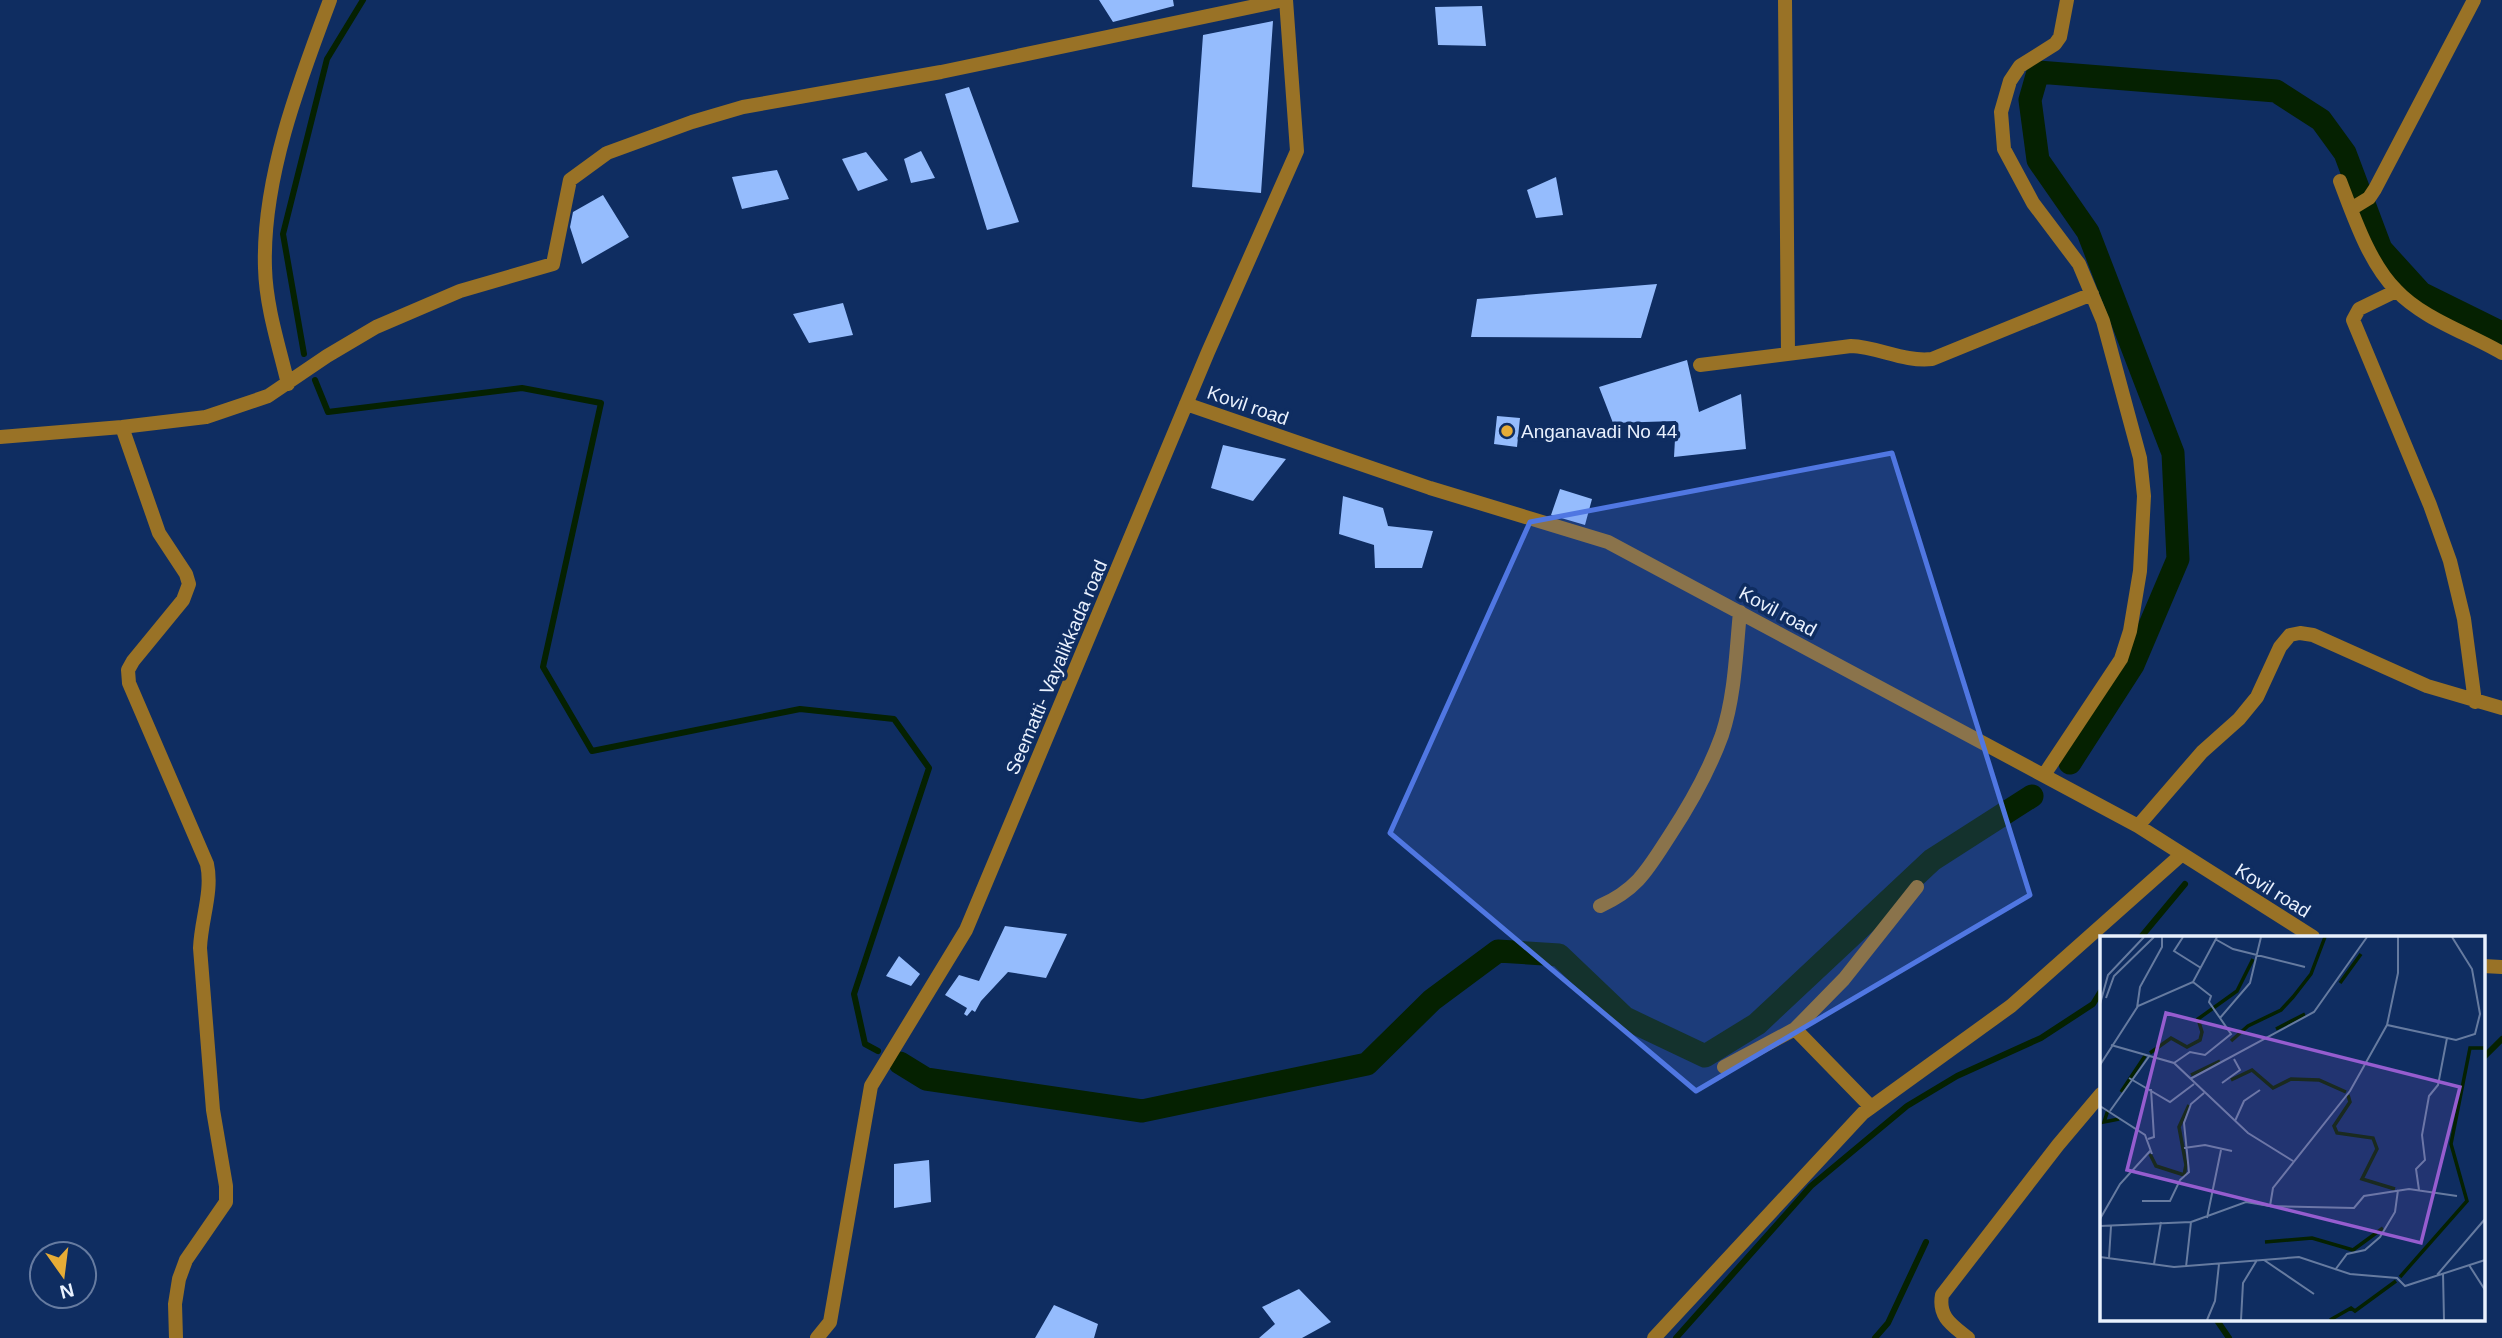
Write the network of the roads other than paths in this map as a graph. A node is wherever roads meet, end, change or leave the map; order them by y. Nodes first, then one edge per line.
1 (330, 0) edge
2 (1285, 0) edge
3 (1785, 0) edge
4 (2067, 0) edge
5 (2474, 0) edge
6 (2340, 180) dead end
7 (2351, 209) junction
8 (2396, 291) junction
9 (2092, 294) junction
10 (2502, 353) edge
11 (1787, 354) junction
12 (1700, 365) dead end
13 (288, 384) junction
14 (1186, 404) junction
15 (122, 427) junction
16 (0, 438) edge
17 (1740, 612) junction
18 (2475, 702) junction
19 (2502, 708) edge
20 (2044, 775) junction
21 (2138, 826) junction
22 (2181, 855) junction
23 (1917, 887) dead end
24 (1600, 906) dead end
25 (2310, 936) edge
26 (2484, 966) edge
27 (2502, 967) edge
28 (1796, 1029) junction
29 (1724, 1067) dead end
30 (2100, 1095) edge
31 (1871, 1107) junction
32 (176, 1338) edge
33 (817, 1338) edge
34 (1654, 1338) edge
35 (1968, 1338) edge

1 - 13 street
2 - 13 street
2 - 14 street, Seematti- Vayalikkada road
3 - 11 street
4 - 9 street
5 - 7 street
6 - 7 street
7 - 8 street
8 - 10 street
8 - 18 street
9 - 11 street
9 - 20 street
11 - 12 street
13 - 15 street
14 - 17 street, Kovil road
14 - 33 street, Seematti- Vayalikkada road
15 - 16 street
15 - 32 street
17 - 20 street, Kovil road
17 - 24 street
18 - 19 street
18 - 21 street
20 - 21 street, Kovil road
21 - 22 street, Kovil road
22 - 25 street, Kovil road
22 - 31 street
23 - 28 street
26 - 27 street
28 - 29 street
28 - 31 street
30 - 35 street
31 - 34 street

